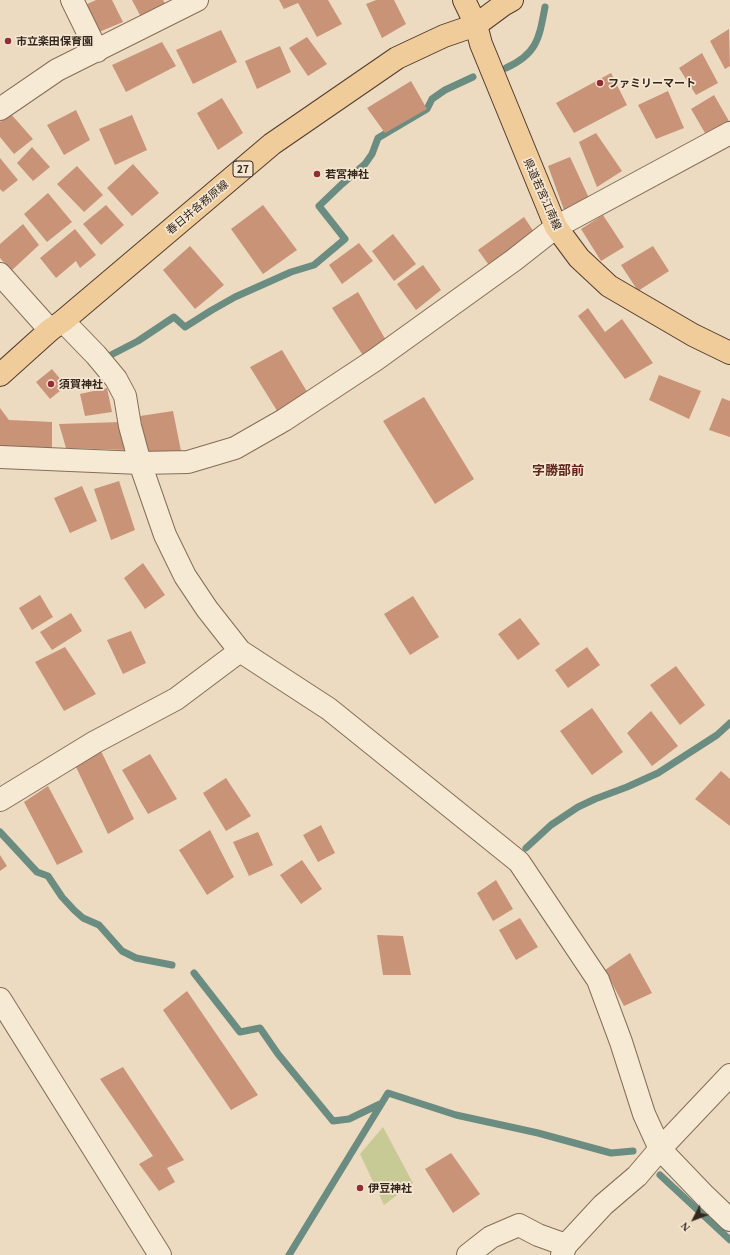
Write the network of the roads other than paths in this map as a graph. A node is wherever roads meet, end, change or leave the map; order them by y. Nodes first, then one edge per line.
1 (72, 0) edge
2 (197, 0) edge
3 (464, 0) edge
4 (512, 0) edge
5 (476, 25) junction
6 (97, 51) junction
7 (0, 109) edge
8 (730, 133) edge
9 (556, 227) junction
10 (0, 274) edge
11 (56, 325) junction
12 (730, 353) edge
13 (0, 375) edge
14 (0, 457) edge
15 (140, 463) junction
16 (240, 651) junction
17 (0, 800) edge
18 (0, 999) edge
19 (730, 1075) edge
20 (660, 1149) junction
21 (730, 1220) edge
22 (564, 1250) edge
23 (160, 1255) edge
24 (468, 1255) edge

1 - 6 street
2 - 6 street
3 - 5 main road, 県道若宮江南線
4 - 5 main road, 春日井各務原線 / 27
5 - 9 main road, 県道若宮江南線
5 - 11 main road, 春日井各務原線 / 27
6 - 7 street
8 - 9 street
9 - 12 main road, 県道若宮江南線
9 - 15 street
10 - 11 street
11 - 13 main road, 春日井各務原線 / 27
11 - 15 street
14 - 15 street
15 - 16 street
16 - 17 street
16 - 20 street
18 - 23 street
19 - 20 street
20 - 21 street
20 - 22 street
22 - 24 street

